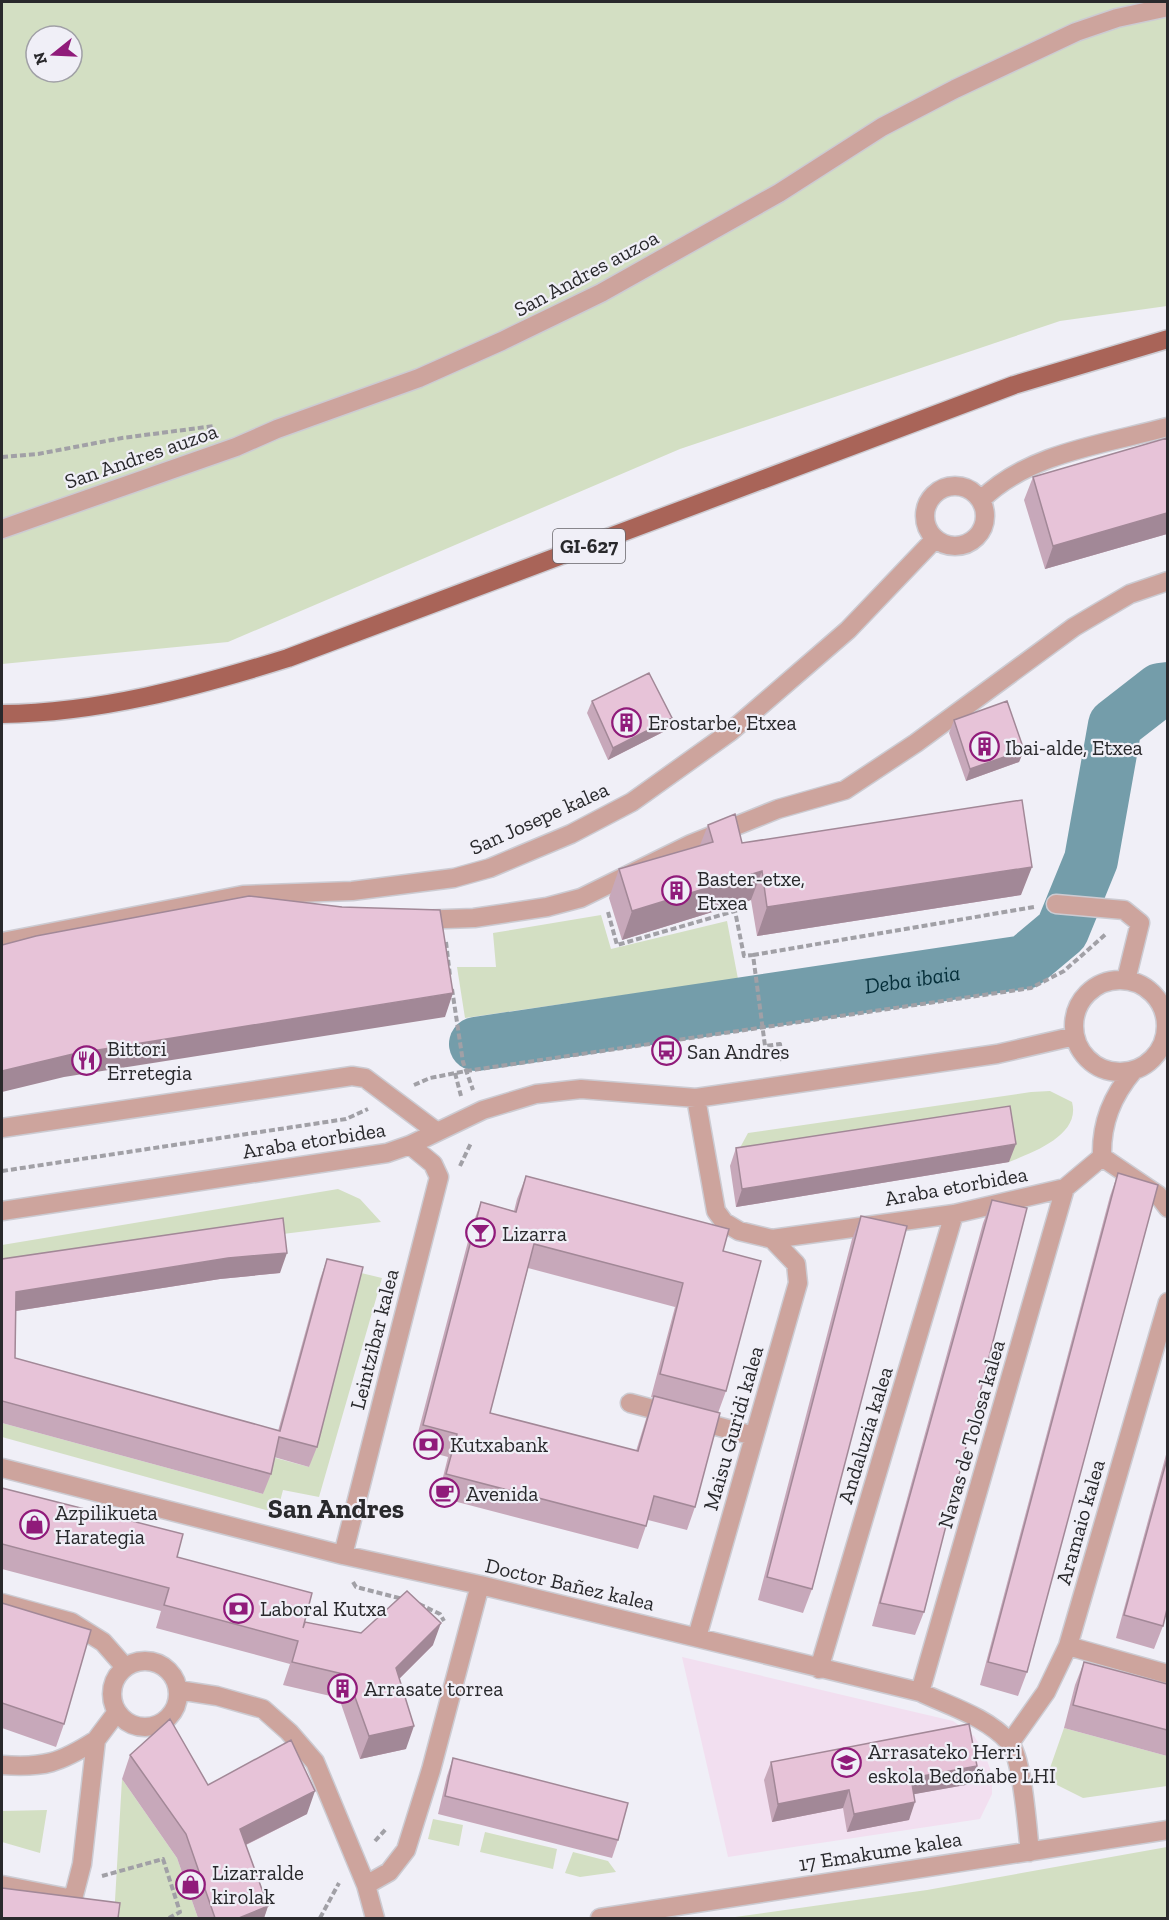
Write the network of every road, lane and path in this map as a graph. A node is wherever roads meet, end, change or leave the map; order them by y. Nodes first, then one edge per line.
1 (1167, 8) edge
2 (1167, 339) edge
3 (218, 426) dead end
4 (1167, 427) edge
5 (2, 457) edge
6 (981, 500) junction
7 (2, 529) edge
8 (935, 538) junction
9 (1167, 581) edge
10 (2, 714) edge
11 (601, 889) junction
12 (243, 895) junction
13 (1056, 904) joint
14 (289, 912) edge
15 (395, 920) edge
16 (443, 920) junction
17 (1139, 926) junction
18 (2, 942) edge
19 (753, 955) junction
20 (1126, 980) junction
21 (1167, 1027) edge
22 (762, 1029) junction
23 (1075, 1036) junction
24 (463, 1062) dead end
25 (1134, 1070) junction
26 (785, 1085) junction
27 (388, 1095) junction
28 (696, 1098) junction
29 (2, 1128) edge
30 (436, 1132) junction
31 (410, 1145) junction
32 (1102, 1158) junction
33 (2, 1171) edge
34 (1065, 1188) junction
35 (1167, 1208) edge
36 (2, 1211) edge
37 (954, 1214) junction
38 (772, 1239) junction
39 (1167, 1302) edge
40 (630, 1403) dead end
41 (754, 1436) junction
42 (2, 1468) edge
43 (350, 1556) junction
44 (480, 1585) junction
45 (2, 1603) edge
46 (447, 1625) dead end
47 (696, 1637) junction
48 (1068, 1646) junction
49 (125, 1667) junction
50 (819, 1669) junction
51 (1167, 1674) edge
52 (178, 1690) junction
53 (920, 1692) junction
54 (117, 1712) junction
55 (96, 1740) junction
56 (1010, 1743) junction
57 (2, 1765) edge
58 (391, 1824) dead end
59 (1167, 1830) edge
60 (1030, 1852) junction
61 (357, 1860) junction
62 (78, 1883) junction
63 (2, 1885) edge
64 (366, 1885) junction
65 (169, 1918) edge
66 (320, 1918) edge
67 (375, 1918) edge
68 (600, 1918) edge

1 - 7 street, San Andres auzoa
2 - 10 main road, GI-627
3 - 5 path
4 - 6 street
6 - 8 street
6 - 8 street
8 - 12 street, San Josepe kalea
9 - 11 street
11 - 16 street
11 - 19 path
12 - 14 street
12 - 18 street, San Josepe kalea
13 - 17 street
13 - 19 path
15 - 16 street
16 - 24 path
17 - 20 street
17 - 22 path
19 - 22 path
20 - 21 street
20 - 23 street
21 - 25 street
22 - 26 path
22 - 27 path
23 - 25 street
23 - 26 street, Araba etorbidea
25 - 32 street
26 - 28 street, Araba etorbidea
27 - 29 street
27 - 30 street
27 - 33 path
28 - 30 street, Araba etorbidea
28 - 38 street, Araba etorbidea
30 - 31 street, Araba etorbidea
31 - 36 street, Araba etorbidea
31 - 43 street, Leintzibar kalea
32 - 34 street, Araba etorbidea
32 - 35 street
34 - 37 street, Araba etorbidea
34 - 53 street, Navas de Tolosa kalea
37 - 38 street, Araba etorbidea
37 - 50 street, Andaluzia kalea
38 - 41 street, Maisu Guridi kalea
39 - 48 street, Aramaio kalea
40 - 41 street
41 - 47 street, Maisu Guridi kalea
42 - 43 street, Doctor Bañez kalea
43 - 44 street, Doctor Bañez kalea
43 - 46 path
44 - 47 street, Doctor Bañez kalea
44 - 64 street
45 - 49 street
47 - 50 street, Doctor Bañez kalea
48 - 51 street
48 - 56 street, Aramaio kalea
49 - 52 street
49 - 54 street
50 - 53 street, Doctor Bañez kalea
52 - 54 street
52 - 61 street
53 - 56 street, Doctor Bañez kalea
54 - 55 street
55 - 57 street
55 - 62 street
56 - 60 street
58 - 61 path
59 - 60 street, 17 Emakume kalea
60 - 68 street, 17 Emakume kalea
61 - 64 street
61 - 66 path
62 - 63 street
62 - 65 path
64 - 67 street

